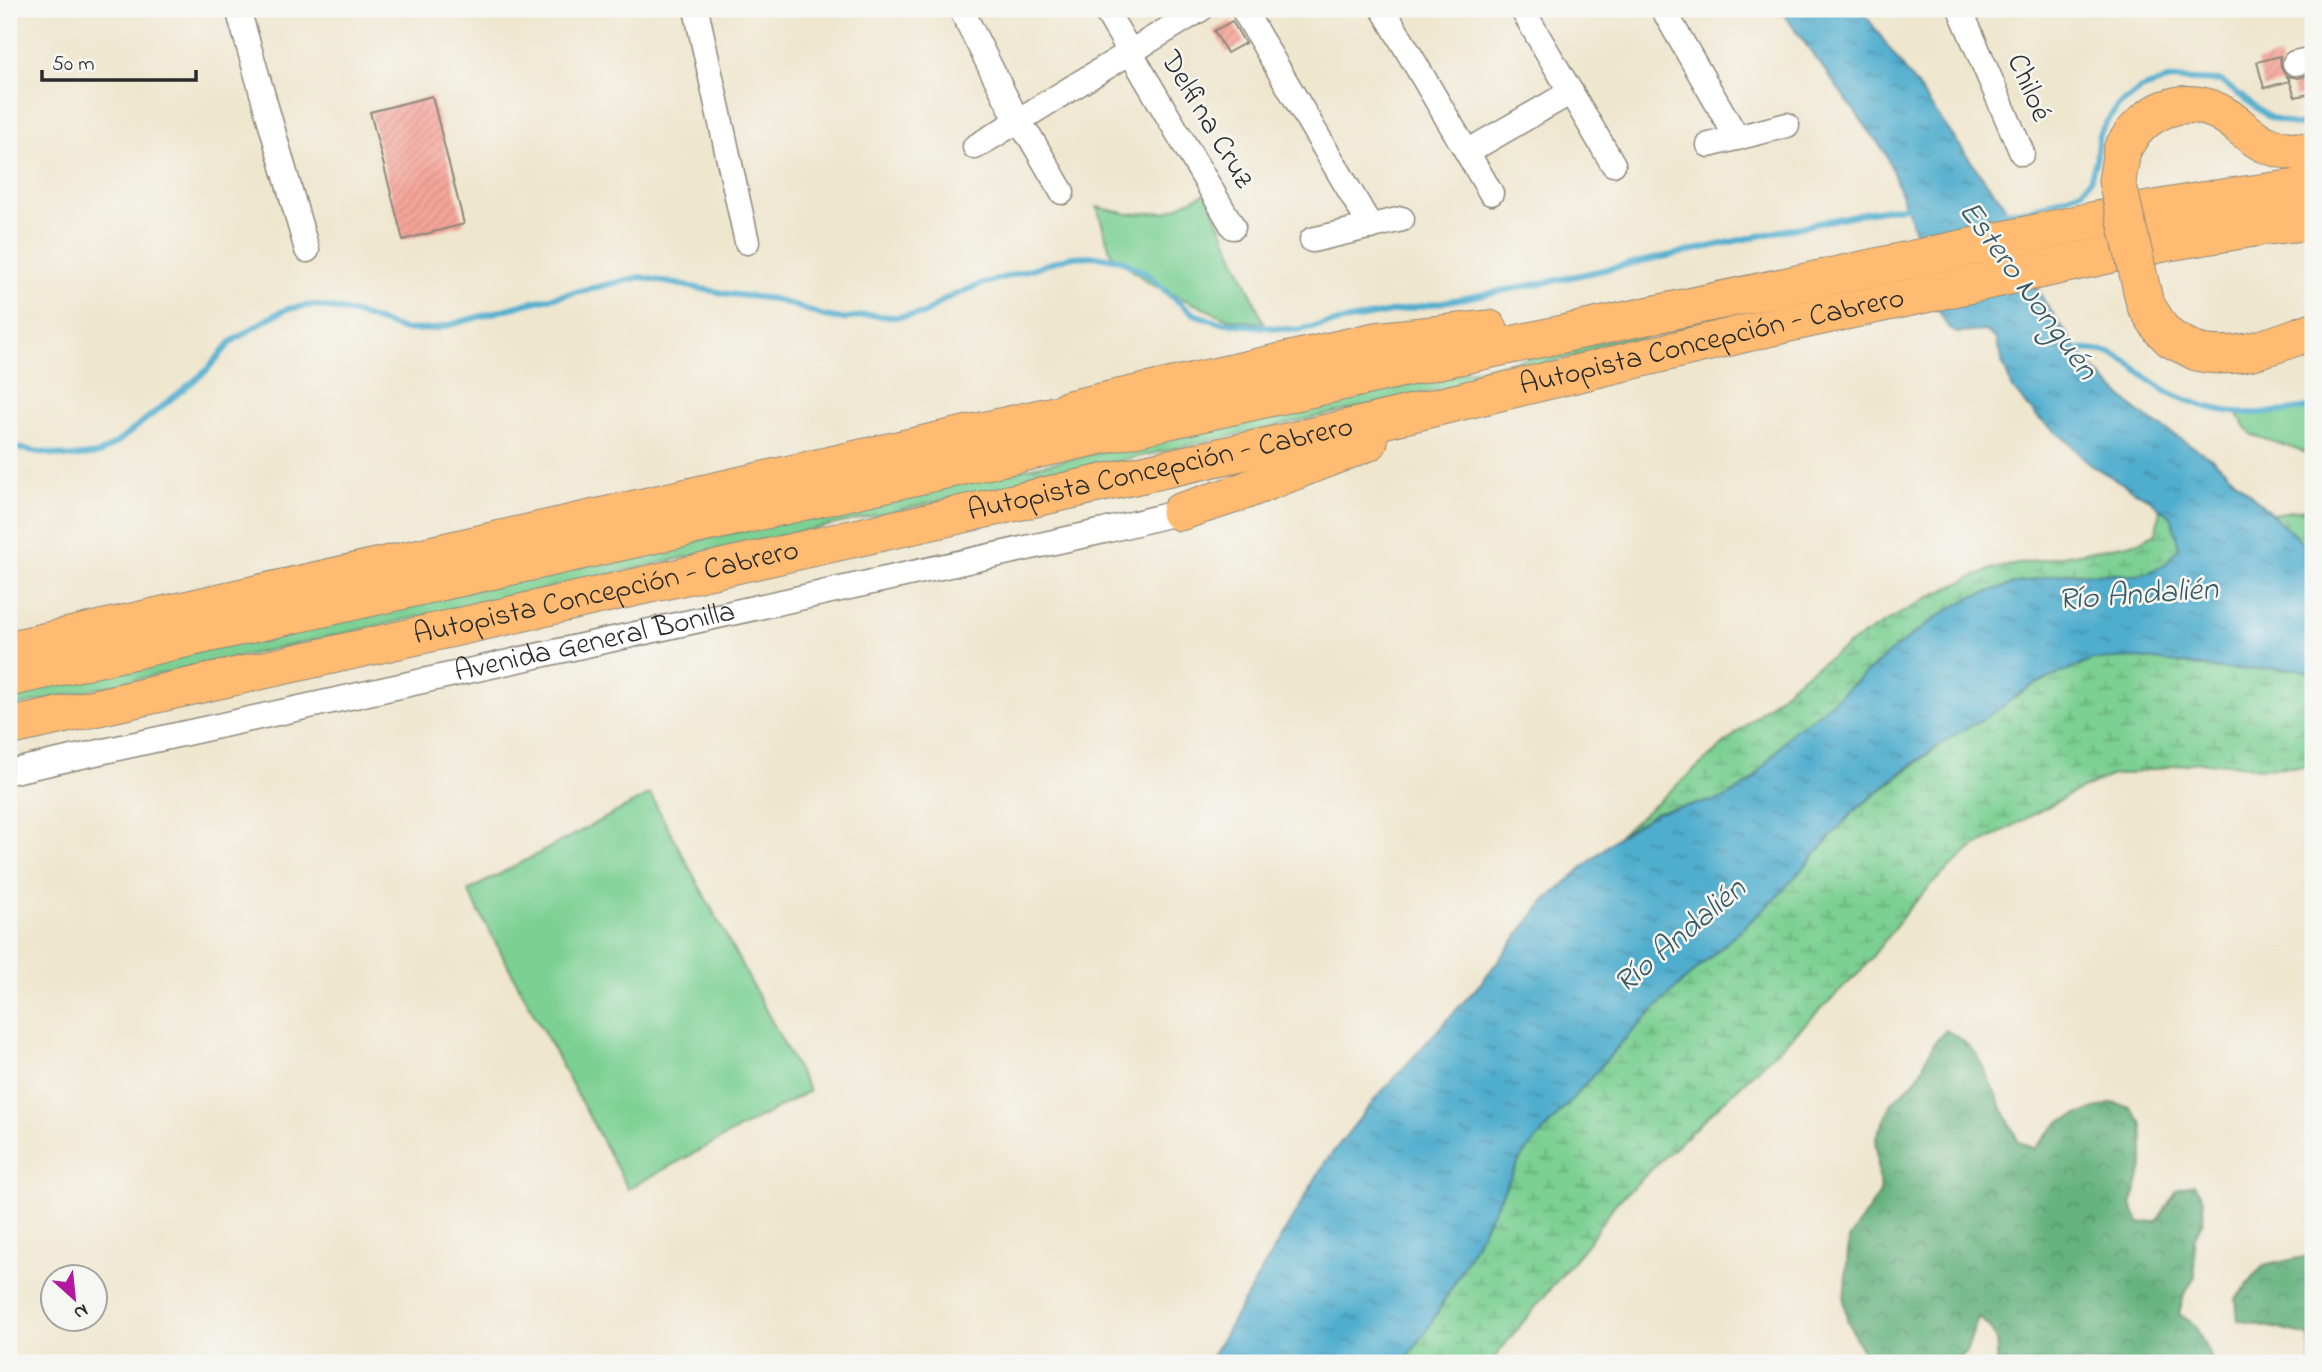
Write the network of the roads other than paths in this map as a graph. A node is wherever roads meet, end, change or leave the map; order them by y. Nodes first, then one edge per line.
1 (238, 9) edge
2 (696, 9) edge
3 (961, 9) edge
4 (1105, 9) edge
5 (1201, 9) edge
6 (1243, 9) edge
7 (1383, 9) edge
8 (1522, 9) edge
9 (1663, 9) edge
10 (1960, 9) edge
11 (1130, 53) junction
12 (1571, 92) junction
13 (1018, 122) junction
14 (1787, 125) dead end
15 (1737, 138) junction
16 (1709, 145) dead end
17 (975, 147) dead end
18 (1467, 152) junction
19 (2313, 152) edge
20 (2022, 153) dead end
21 (1613, 164) dead end
22 (2313, 186) edge
23 (1062, 192) dead end
24 (1491, 193) dead end
25 (1402, 219) dead end
26 (2313, 221) edge
27 (1233, 227) dead end
28 (1371, 227) junction
29 (1312, 240) dead end
30 (747, 242) dead end
31 (2070, 244) junction
32 (307, 250) dead end
33 (1912, 278) junction
34 (1654, 314) junction
35 (2313, 331) edge
36 (1503, 391) junction
37 (1069, 409) joint
38 (1180, 512) joint
39 (9, 647) edge
40 (9, 678) edge
41 (9, 727) edge
42 (9, 772) edge

1 - 32 street
2 - 30 street
3 - 13 street
4 - 11 street, Delfina Cruz
5 - 11 street
6 - 28 street
7 - 18 street
8 - 12 street
9 - 15 street
10 - 20 street, Chiloé
11 - 13 street
11 - 27 street, Delfina Cruz
12 - 18 street
12 - 21 street
13 - 17 street
13 - 23 street
14 - 15 street
15 - 16 street
18 - 24 street
19 - 35 highway, bridge
22 - 31 highway, Autopista Concepción - Cabrero
25 - 28 street
26 - 31 highway, Autopista Concepción - Cabrero
28 - 29 street
31 - 33 highway, Autopista Concepción - Cabrero
33 - 34 highway, Autopista Concepción - Cabrero
33 - 36 highway, Autopista Concepción - Cabrero
34 - 37 highway
34 - 40 highway, Autopista Concepción - Cabrero
36 - 38 highway
36 - 41 highway, Autopista Concepción - Cabrero
37 - 39 main road
38 - 42 street, Avenida General Bonilla

